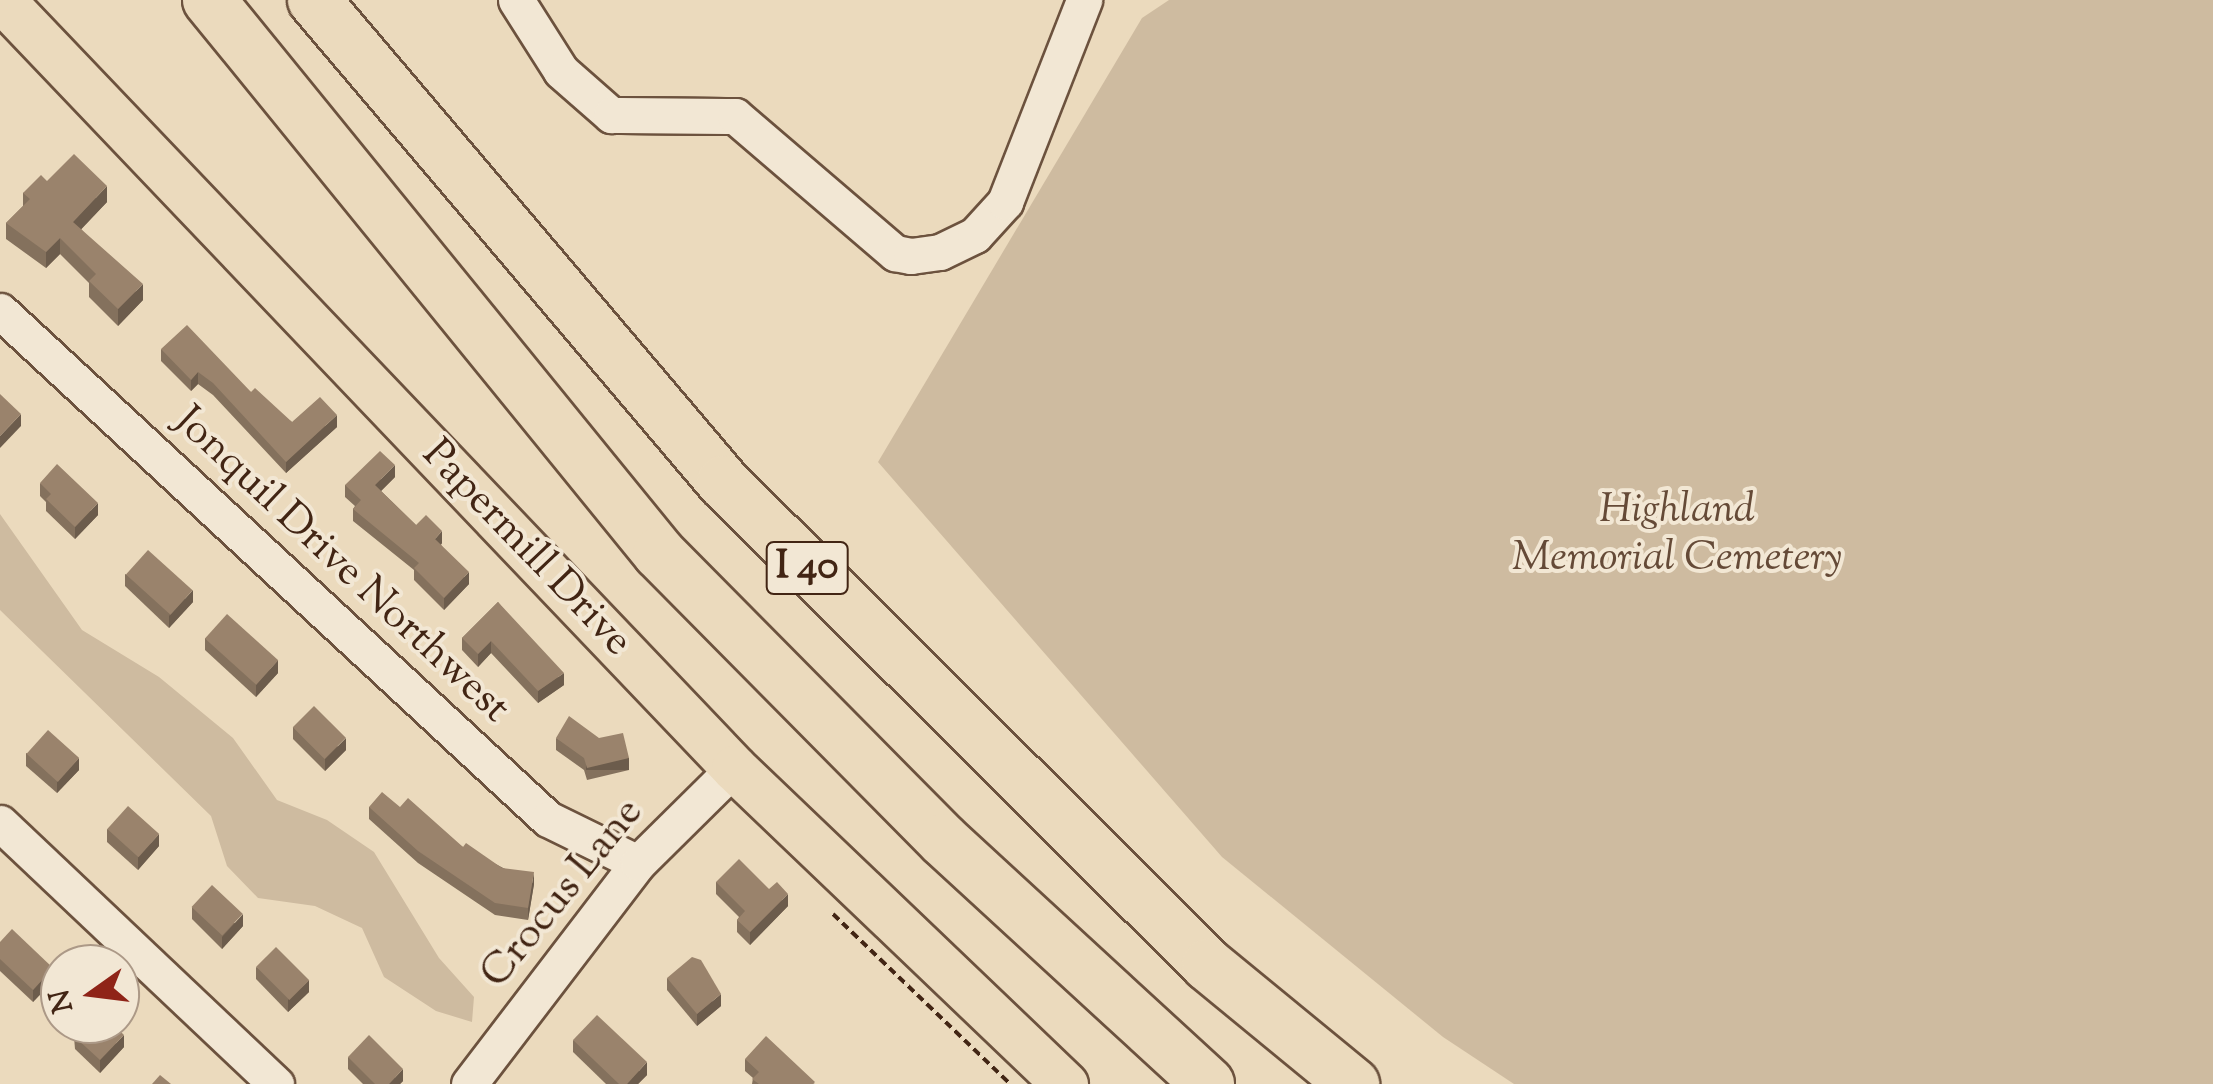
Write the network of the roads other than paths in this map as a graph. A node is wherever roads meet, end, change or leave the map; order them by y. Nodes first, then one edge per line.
1 (2, 0) edge
2 (209, 0) edge
3 (314, 0) edge
4 (516, 0) edge
5 (1084, 0) edge
6 (0, 310) edge
7 (734, 768) junction
8 (0, 824) edge
9 (638, 863) junction
10 (276, 1084) edge
11 (469, 1084) edge
12 (1065, 1084) edge
13 (1208, 1084) edge
14 (1353, 1084) edge

1 - 7 main road, Papermill Drive
2 - 13 highway, I 40
3 - 14 highway, I 40
4 - 5 street
6 - 9 street, Jonquil Drive Northwest
7 - 9 street, Crocus Lane
7 - 12 main road, Papermill Drive
8 - 10 street
9 - 11 street, Crocus Lane

